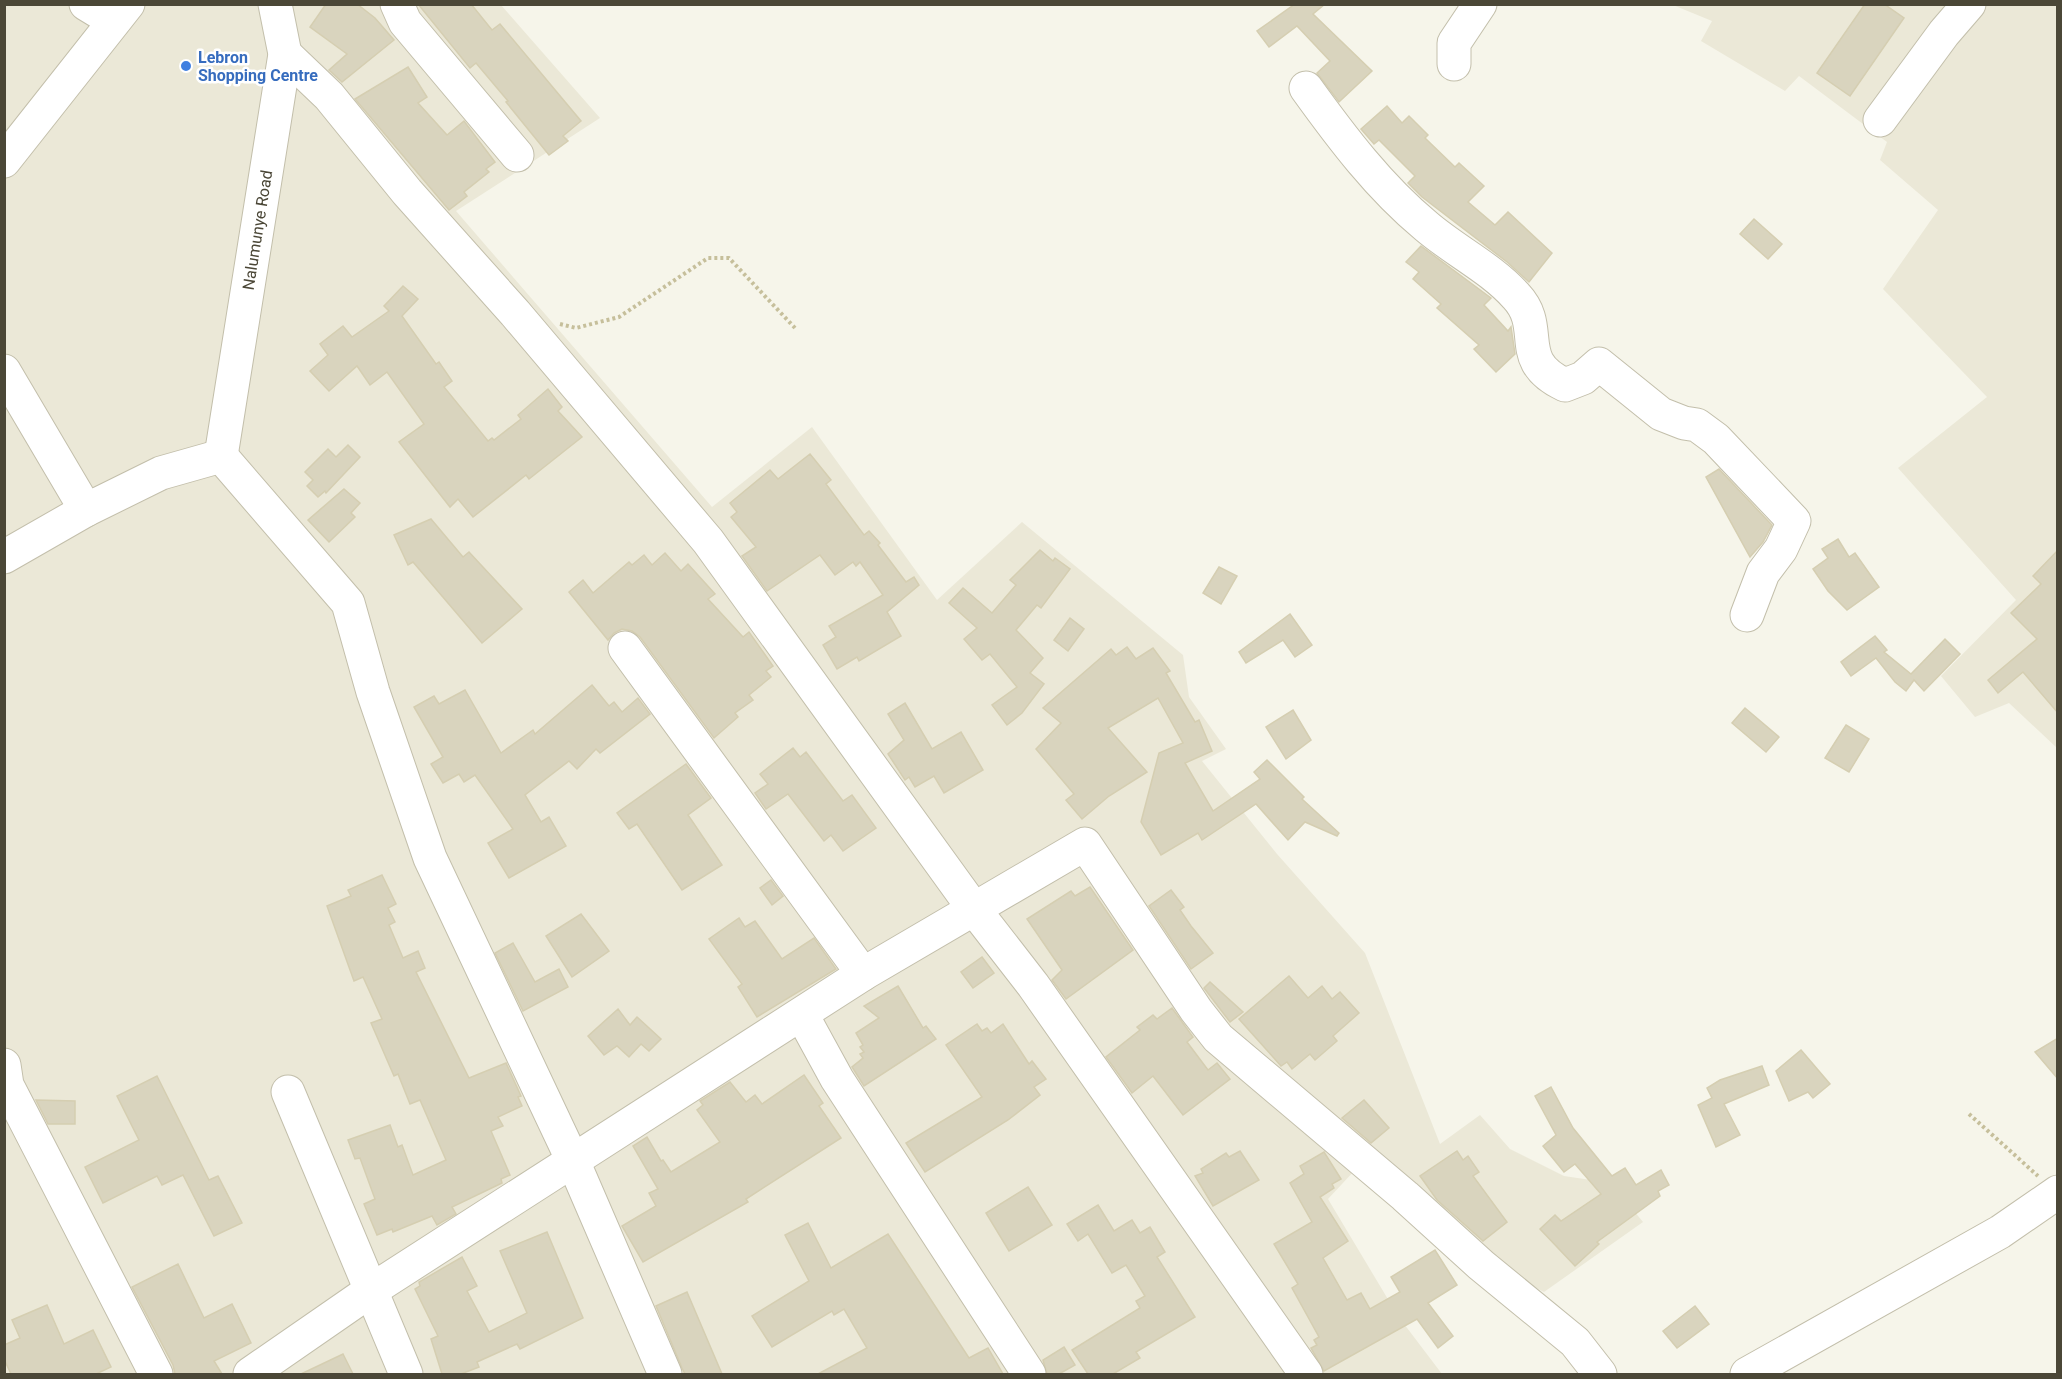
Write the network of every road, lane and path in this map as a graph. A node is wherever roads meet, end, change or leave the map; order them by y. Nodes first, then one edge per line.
1 (86, 4) edge
2 (275, 4) edge
3 (397, 4) edge
4 (1480, 4) edge
5 (1969, 4) edge
6 (121, 13) edge
7 (285, 54) junction
8 (1454, 64) dead end
9 (1306, 88) dead end
10 (1880, 120) dead end
11 (517, 155) dead end
12 (4, 161) edge
13 (556, 323) dead end
14 (795, 328) dead end
15 (4, 371) edge
16 (221, 456) junction
17 (86, 510) junction
18 (4, 557) edge
19 (1747, 615) dead end
20 (625, 648) dead end
21 (974, 909) junction
22 (863, 974) junction
23 (802, 1015) junction
24 (4, 1065) edge
25 (288, 1092) dead end
26 (1969, 1114) dead end
27 (573, 1161) junction
28 (2057, 1193) edge
29 (370, 1291) junction
30 (156, 1374) edge
31 (249, 1374) edge
32 (406, 1374) edge
33 (665, 1374) edge
34 (1029, 1374) edge
35 (1306, 1374) edge
36 (1599, 1374) edge
37 (1747, 1374) edge

1 - 6 street
2 - 7 street, Nalumunye Road
3 - 11 street
4 - 8 street
5 - 10 street
6 - 12 street
7 - 16 street, Nalumunye Road
7 - 21 street
9 - 19 street
13 - 14 path
15 - 17 street
16 - 17 street
16 - 27 street
17 - 18 street
20 - 22 street
21 - 22 street
21 - 35 street
21 - 36 street
22 - 23 street
23 - 27 street
23 - 34 street
24 - 30 street
25 - 29 street
26 - 28 path
27 - 29 street
27 - 33 street
28 - 37 street
29 - 31 street
29 - 32 street

